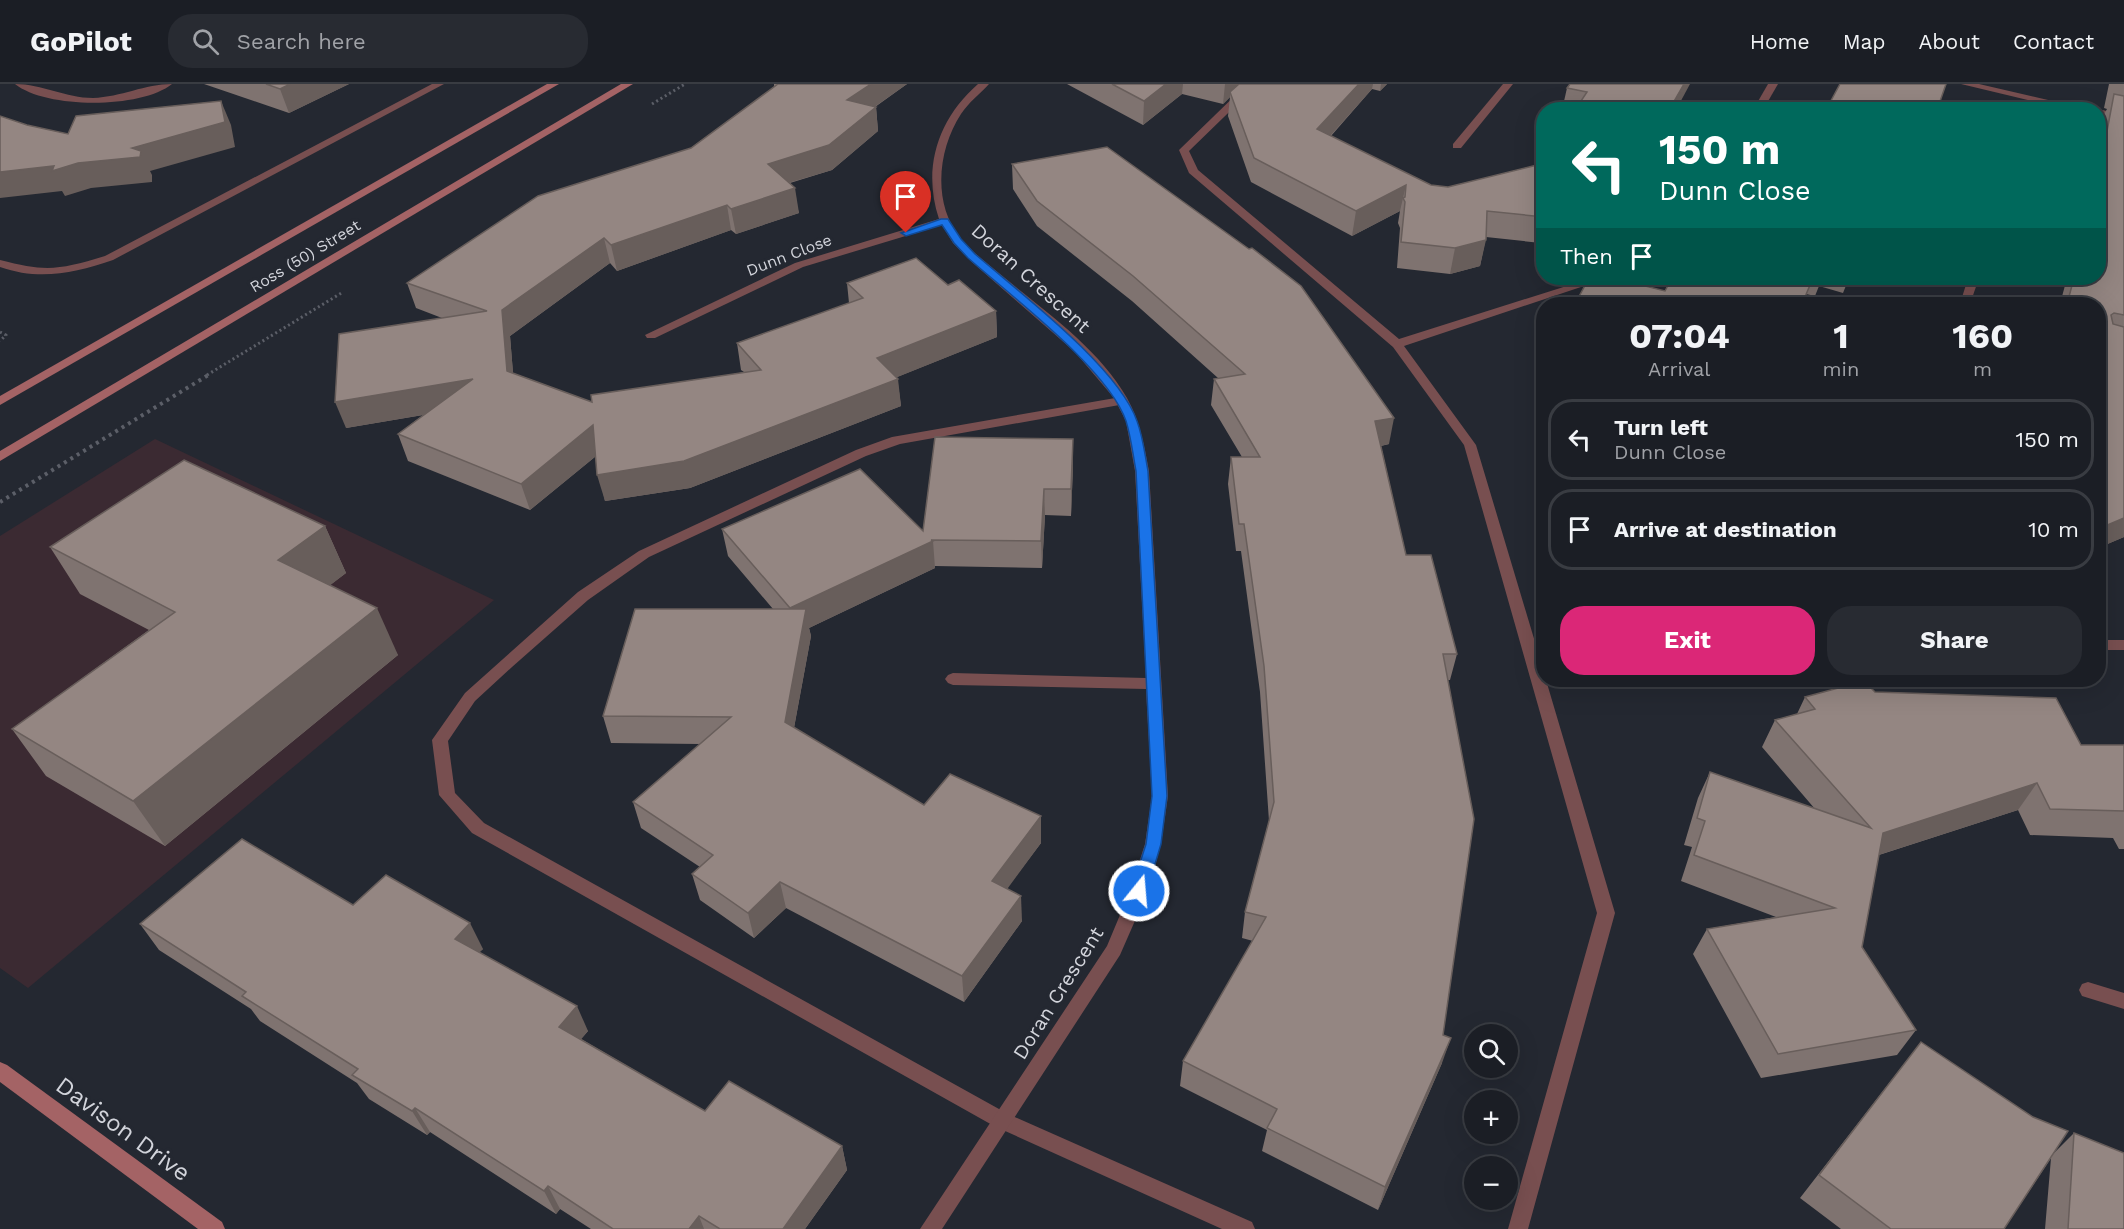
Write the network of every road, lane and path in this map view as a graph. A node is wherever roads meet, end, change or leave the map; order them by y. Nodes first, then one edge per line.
1 (20, 84) edge
2 (167, 84) edge
3 (439, 84) edge
4 (554, 84) edge
5 (628, 84) edge
6 (984, 84) edge
7 (1254, 84) edge
8 (1508, 84) edge
9 (1773, 84) edge
10 (1966, 84) edge
11 (2026, 97) junction
12 (1763, 102) edge
13 (2024, 102) edge
14 (2049, 102) edge
15 (2106, 114) edge
16 (2124, 118) edge
17 (1457, 146) dead end
18 (945, 221) junction
19 (0, 263) edge
20 (1580, 285) edge
21 (1543, 297) edge
22 (1536, 299) edge
23 (0, 332) edge
24 (651, 335) dead end
25 (0, 341) edge
26 (1397, 344) junction
27 (0, 401) edge
28 (1121, 401) junction
29 (0, 457) edge
30 (1536, 643) edge
31 (2106, 645) edge
32 (2124, 645) edge
33 (953, 679) dead end
34 (1154, 684) junction
35 (1548, 687) edge
36 (2088, 990) dead end
37 (2124, 1000) edge
38 (0, 1071) edge
39 (1001, 1120) junction
40 (215, 1229) edge
41 (930, 1229) edge
42 (1245, 1229) edge
43 (1518, 1229) edge

1 - 2 street
3 - 19 street
4 - 27 street, Ross (50) Street
5 - 29 street, Ross (50) Street
6 - 18 street, Doran Crescent
7 - 26 street
8 - 17 street
9 - 12 street
10 - 11 street
11 - 13 street
11 - 14 street
15 - 16 street
18 - 24 street, Dunn Close
18 - 28 street, Doran Crescent
20 - 21 street
22 - 26 street
23 - 25 path
26 - 30 street
28 - 34 street, Doran Crescent
28 - 39 street
31 - 32 street
33 - 34 street
34 - 39 street, Doran Crescent
35 - 43 street
36 - 37 street
38 - 40 street, Davison Drive
39 - 41 street, Doran Crescent
39 - 42 street

